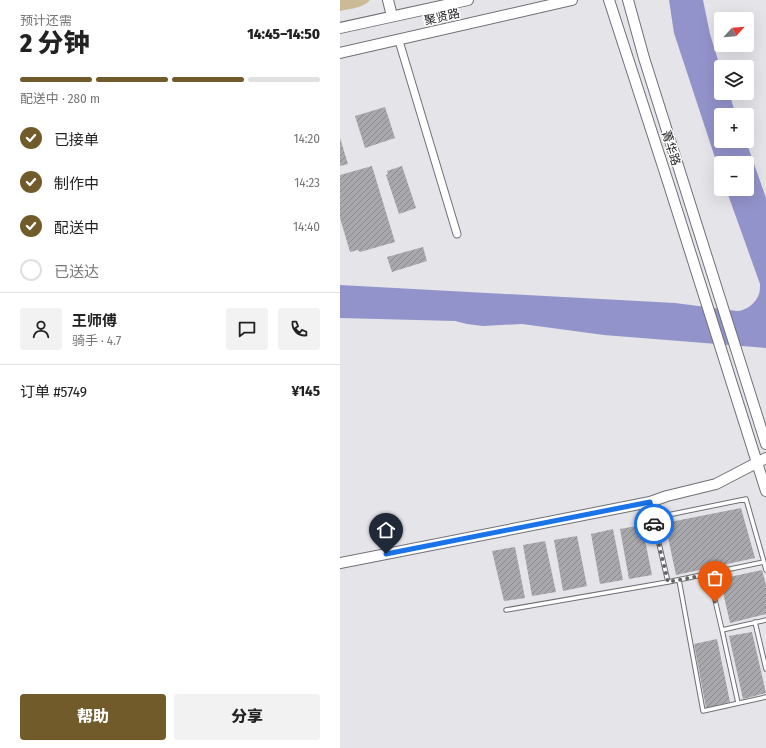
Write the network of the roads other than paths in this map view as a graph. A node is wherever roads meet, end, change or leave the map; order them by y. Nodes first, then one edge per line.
1 (388, 0) edge
2 (468, 0) edge
3 (572, 0) edge
4 (609, 0) edge
5 (628, 0) edge
6 (392, 16) junction
7 (340, 28) edge
8 (399, 41) junction
9 (340, 53) edge
10 (457, 234) dead end
11 (766, 444) edge
12 (762, 460) edge
13 (766, 491) edge
14 (650, 502) junction
15 (652, 518) junction
16 (340, 562) edge
17 (764, 562) junction
18 (766, 570) edge
19 (709, 574) junction
20 (679, 580) junction
21 (668, 582) junction
22 (506, 610) dead end
23 (766, 620) edge
24 (755, 622) junction
25 (722, 630) junction
26 (766, 669) edge
27 (766, 697) edge
28 (738, 704) junction

1 - 6 street
2 - 6 street, 聚贤路
3 - 8 street, 聚贤路
4 - 12 street, 菁华路
5 - 11 street
6 - 7 street, 聚贤路
8 - 9 street, 聚贤路
8 - 10 street
12 - 13 street
12 - 14 street
14 - 15 lane
14 - 16 street
15 - 17 lane
15 - 21 lane
17 - 18 lane
17 - 19 lane
19 - 20 lane
19 - 25 lane
20 - 21 lane
20 - 28 lane
21 - 22 lane
23 - 24 lane
24 - 25 lane
24 - 26 lane
25 - 28 lane
27 - 28 lane

